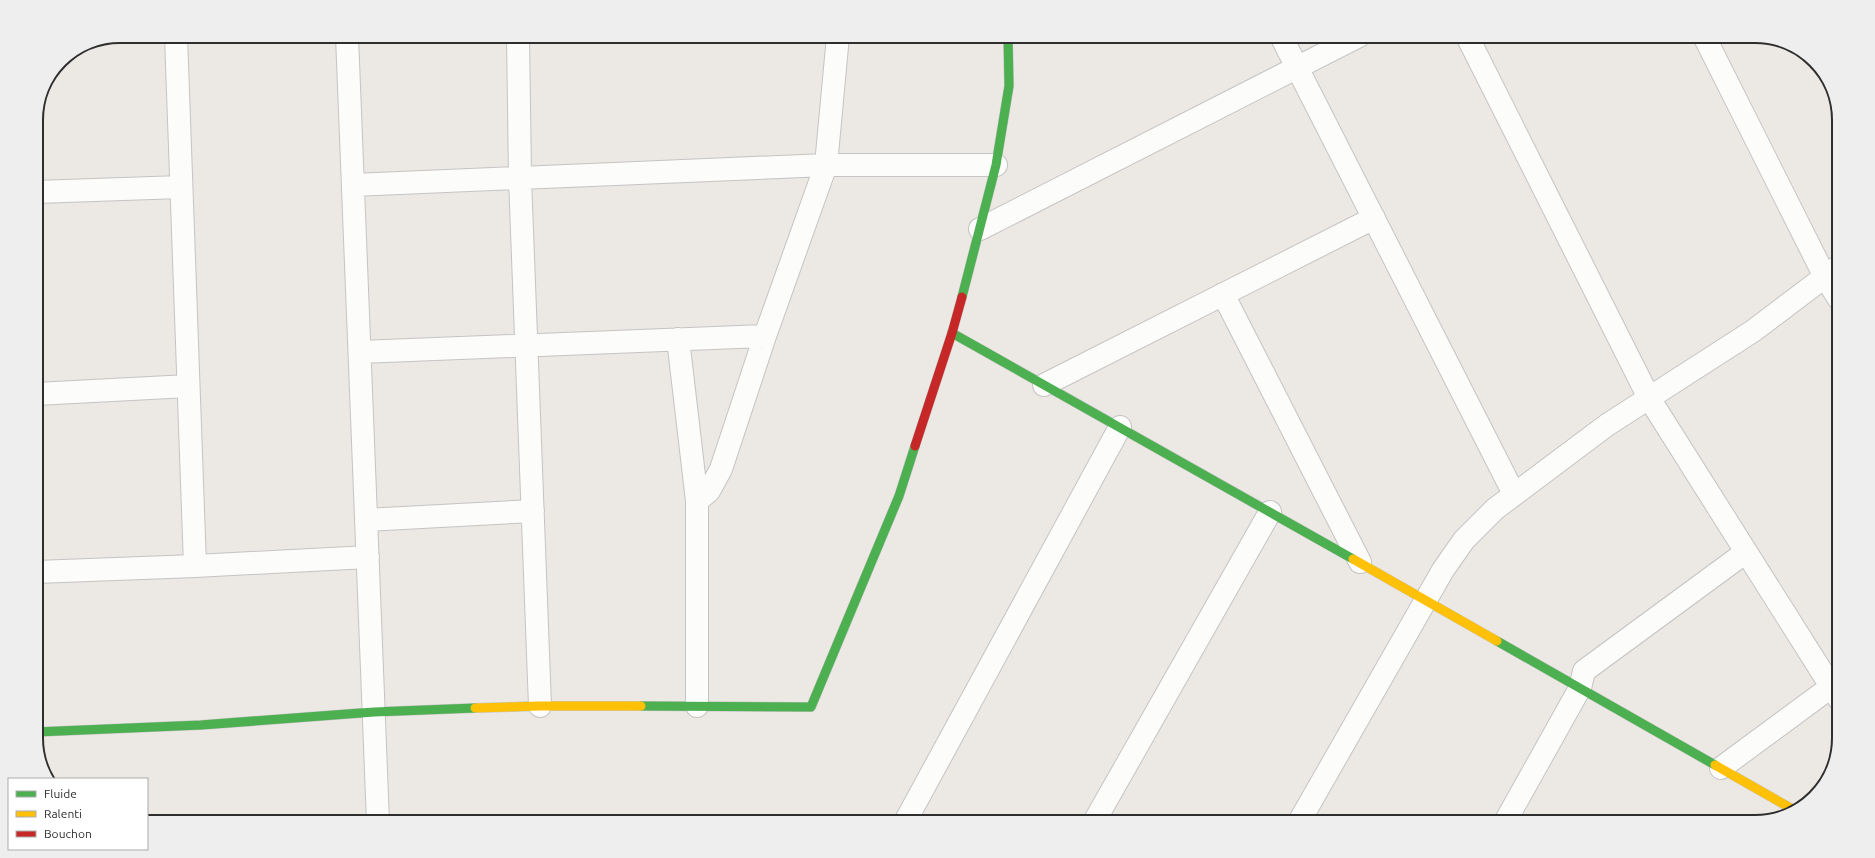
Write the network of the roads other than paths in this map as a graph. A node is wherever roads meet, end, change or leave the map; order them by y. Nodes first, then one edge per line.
1 (176, 43) edge
2 (347, 43) edge
3 (518, 43) edge
4 (837, 43) edge
5 (1008, 43) edge
6 (1285, 43) edge
7 (1345, 43) edge
8 (1471, 43) edge
9 (1708, 43) edge
10 (1297, 67) junction
11 (826, 165) junction
12 (996, 165) junction
13 (520, 178) junction
14 (353, 185) junction
15 (181, 187) junction
16 (43, 192) edge
17 (1374, 218) junction
18 (980, 229) junction
19 (1832, 272) edge
20 (1223, 294) junction
21 (952, 333) junction
22 (765, 336) junction
23 (678, 339) junction
24 (526, 345) junction
25 (360, 352) junction
26 (1044, 385) junction
27 (188, 386) junction
28 (43, 394) edge
29 (1649, 398) junction
30 (1120, 427) junction
31 (1514, 494) junction
32 (696, 501) junction
33 (533, 511) junction
34 (1270, 512) junction
35 (366, 520) junction
36 (1746, 552) junction
37 (368, 557) junction
38 (1360, 562) junction
39 (195, 566) junction
40 (43, 572) edge
41 (1426, 600) junction
42 (1832, 683) edge
43 (1580, 688) junction
44 (1832, 692) edge
45 (540, 706) junction
46 (698, 706) junction
47 (374, 712) junction
48 (43, 732) edge
49 (1721, 768) junction
50 (1789, 807) edge
51 (378, 815) edge
52 (909, 815) edge
53 (1098, 815) edge
54 (1303, 815) edge
55 (1509, 815) edge

1 - 15 street
2 - 14 street
3 - 13 street
4 - 11 street
5 - 12 street
6 - 10 street
7 - 10 street
8 - 29 street
9 - 19 street
10 - 17 street
10 - 18 street
11 - 12 street
11 - 13 street
11 - 22 street
12 - 18 street
13 - 14 street
13 - 24 street
14 - 25 street
15 - 16 street
15 - 27 street
17 - 20 street
17 - 31 street
18 - 21 street
19 - 29 street
20 - 26 street
20 - 38 street
21 - 26 street
21 - 46 street
22 - 23 street
22 - 32 street
23 - 24 street
23 - 32 street
24 - 25 street
24 - 33 street
25 - 35 street
26 - 30 street
27 - 28 street
27 - 39 street
29 - 31 street
29 - 36 street
30 - 34 street
30 - 52 street
31 - 41 street
32 - 46 street
33 - 35 street
33 - 45 street
34 - 38 street
34 - 53 street
35 - 37 street
36 - 42 street
36 - 43 street
37 - 39 street
37 - 47 street
38 - 41 street
39 - 40 street
41 - 43 street
41 - 54 street
43 - 49 street
43 - 55 street
44 - 49 street
45 - 46 street
45 - 47 street
47 - 48 street
47 - 51 street
49 - 50 street

